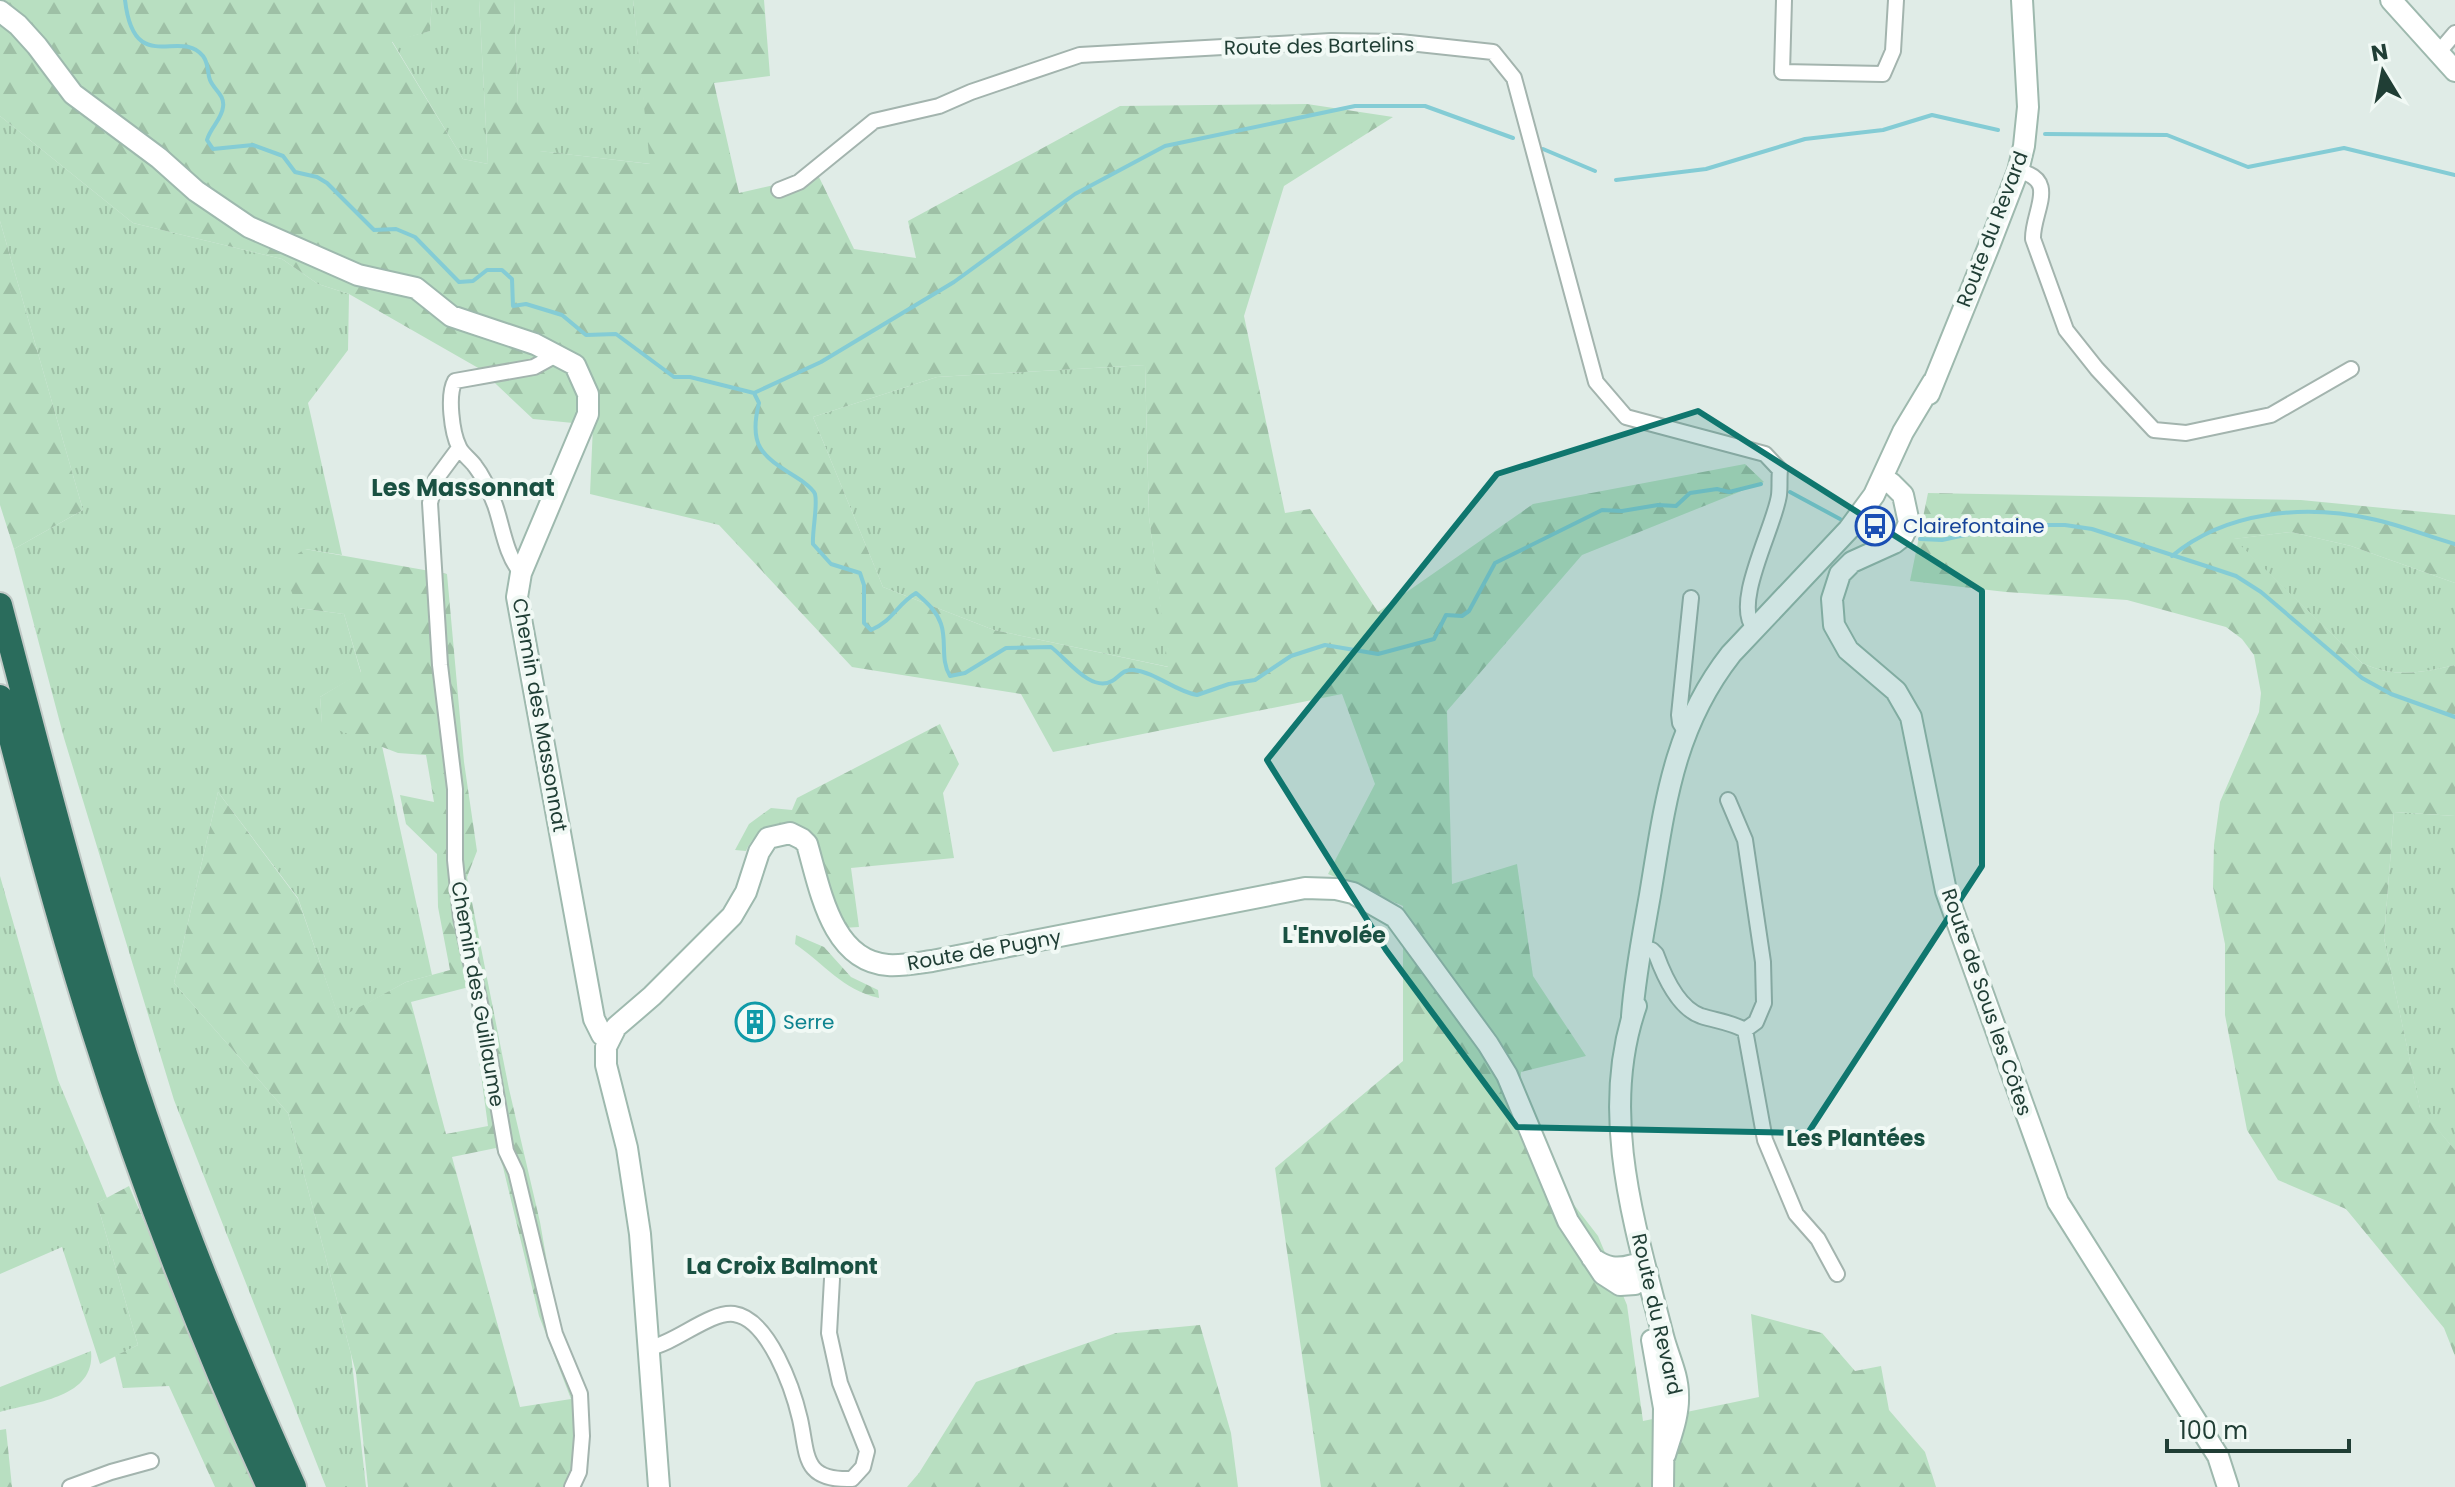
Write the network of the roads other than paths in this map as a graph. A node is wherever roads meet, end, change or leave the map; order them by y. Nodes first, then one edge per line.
1 (1784, 0) edge
2 (1896, 0) edge
3 (2022, 0) edge
4 (2029, 0) edge
5 (2391, 0) edge
6 (0, 11) edge
7 (2024, 23) junction
8 (2455, 33) edge
9 (2438, 53) junction
10 (2455, 71) edge
11 (2018, 171) junction
12 (779, 190) dead end
13 (554, 356) junction
14 (2351, 369) dead end
15 (459, 448) junction
16 (1882, 490) junction
17 (521, 573) junction
18 (1691, 598) dead end
19 (0, 605) edge
20 (1760, 622) junction
21 (0, 697) edge
22 (1685, 731) junction
23 (1728, 800) dead end
24 (1646, 948) junction
25 (1745, 1030) junction
26 (612, 1033) junction
27 (1639, 1273) junction
28 (1837, 1274) dead end
29 (832, 1279) dead end
30 (649, 1348) junction
31 (151, 1461) dead end
32 (70, 1487) edge
33 (269, 1487) edge
34 (294, 1487) edge
35 (572, 1487) edge
36 (659, 1487) edge
37 (1663, 1487) edge
38 (2228, 1487) edge

1 - 2 street
3 - 7 street, Route du Revard
4 - 7 street, Route du Revard
5 - 9 street
6 - 13 street, Chemin des Massonnat
7 - 11 street, Route du Revard
8 - 9 street
9 - 10 street
11 - 14 street
11 - 16 street, Route du Revard
12 - 20 street, Route des Bartelins
13 - 15 street
13 - 17 street, Chemin des Massonnat
15 - 17 street
15 - 35 street, Chemin des Guillaume
16 - 20 street, Route du Revard
16 - 38 street, Route de Sous les Côtes
17 - 26 street, Chemin des Massonnat
18 - 22 street
19 - 34 highway
20 - 22 street, Route du Revard
21 - 33 highway
22 - 24 street, Route du Revard
23 - 25 street
24 - 25 street
24 - 27 street, Route du Revard
25 - 28 street
26 - 27 street, Route de Pugny
26 - 30 street
27 - 37 street, Route du Revard
29 - 30 street
30 - 36 street
31 - 32 street

